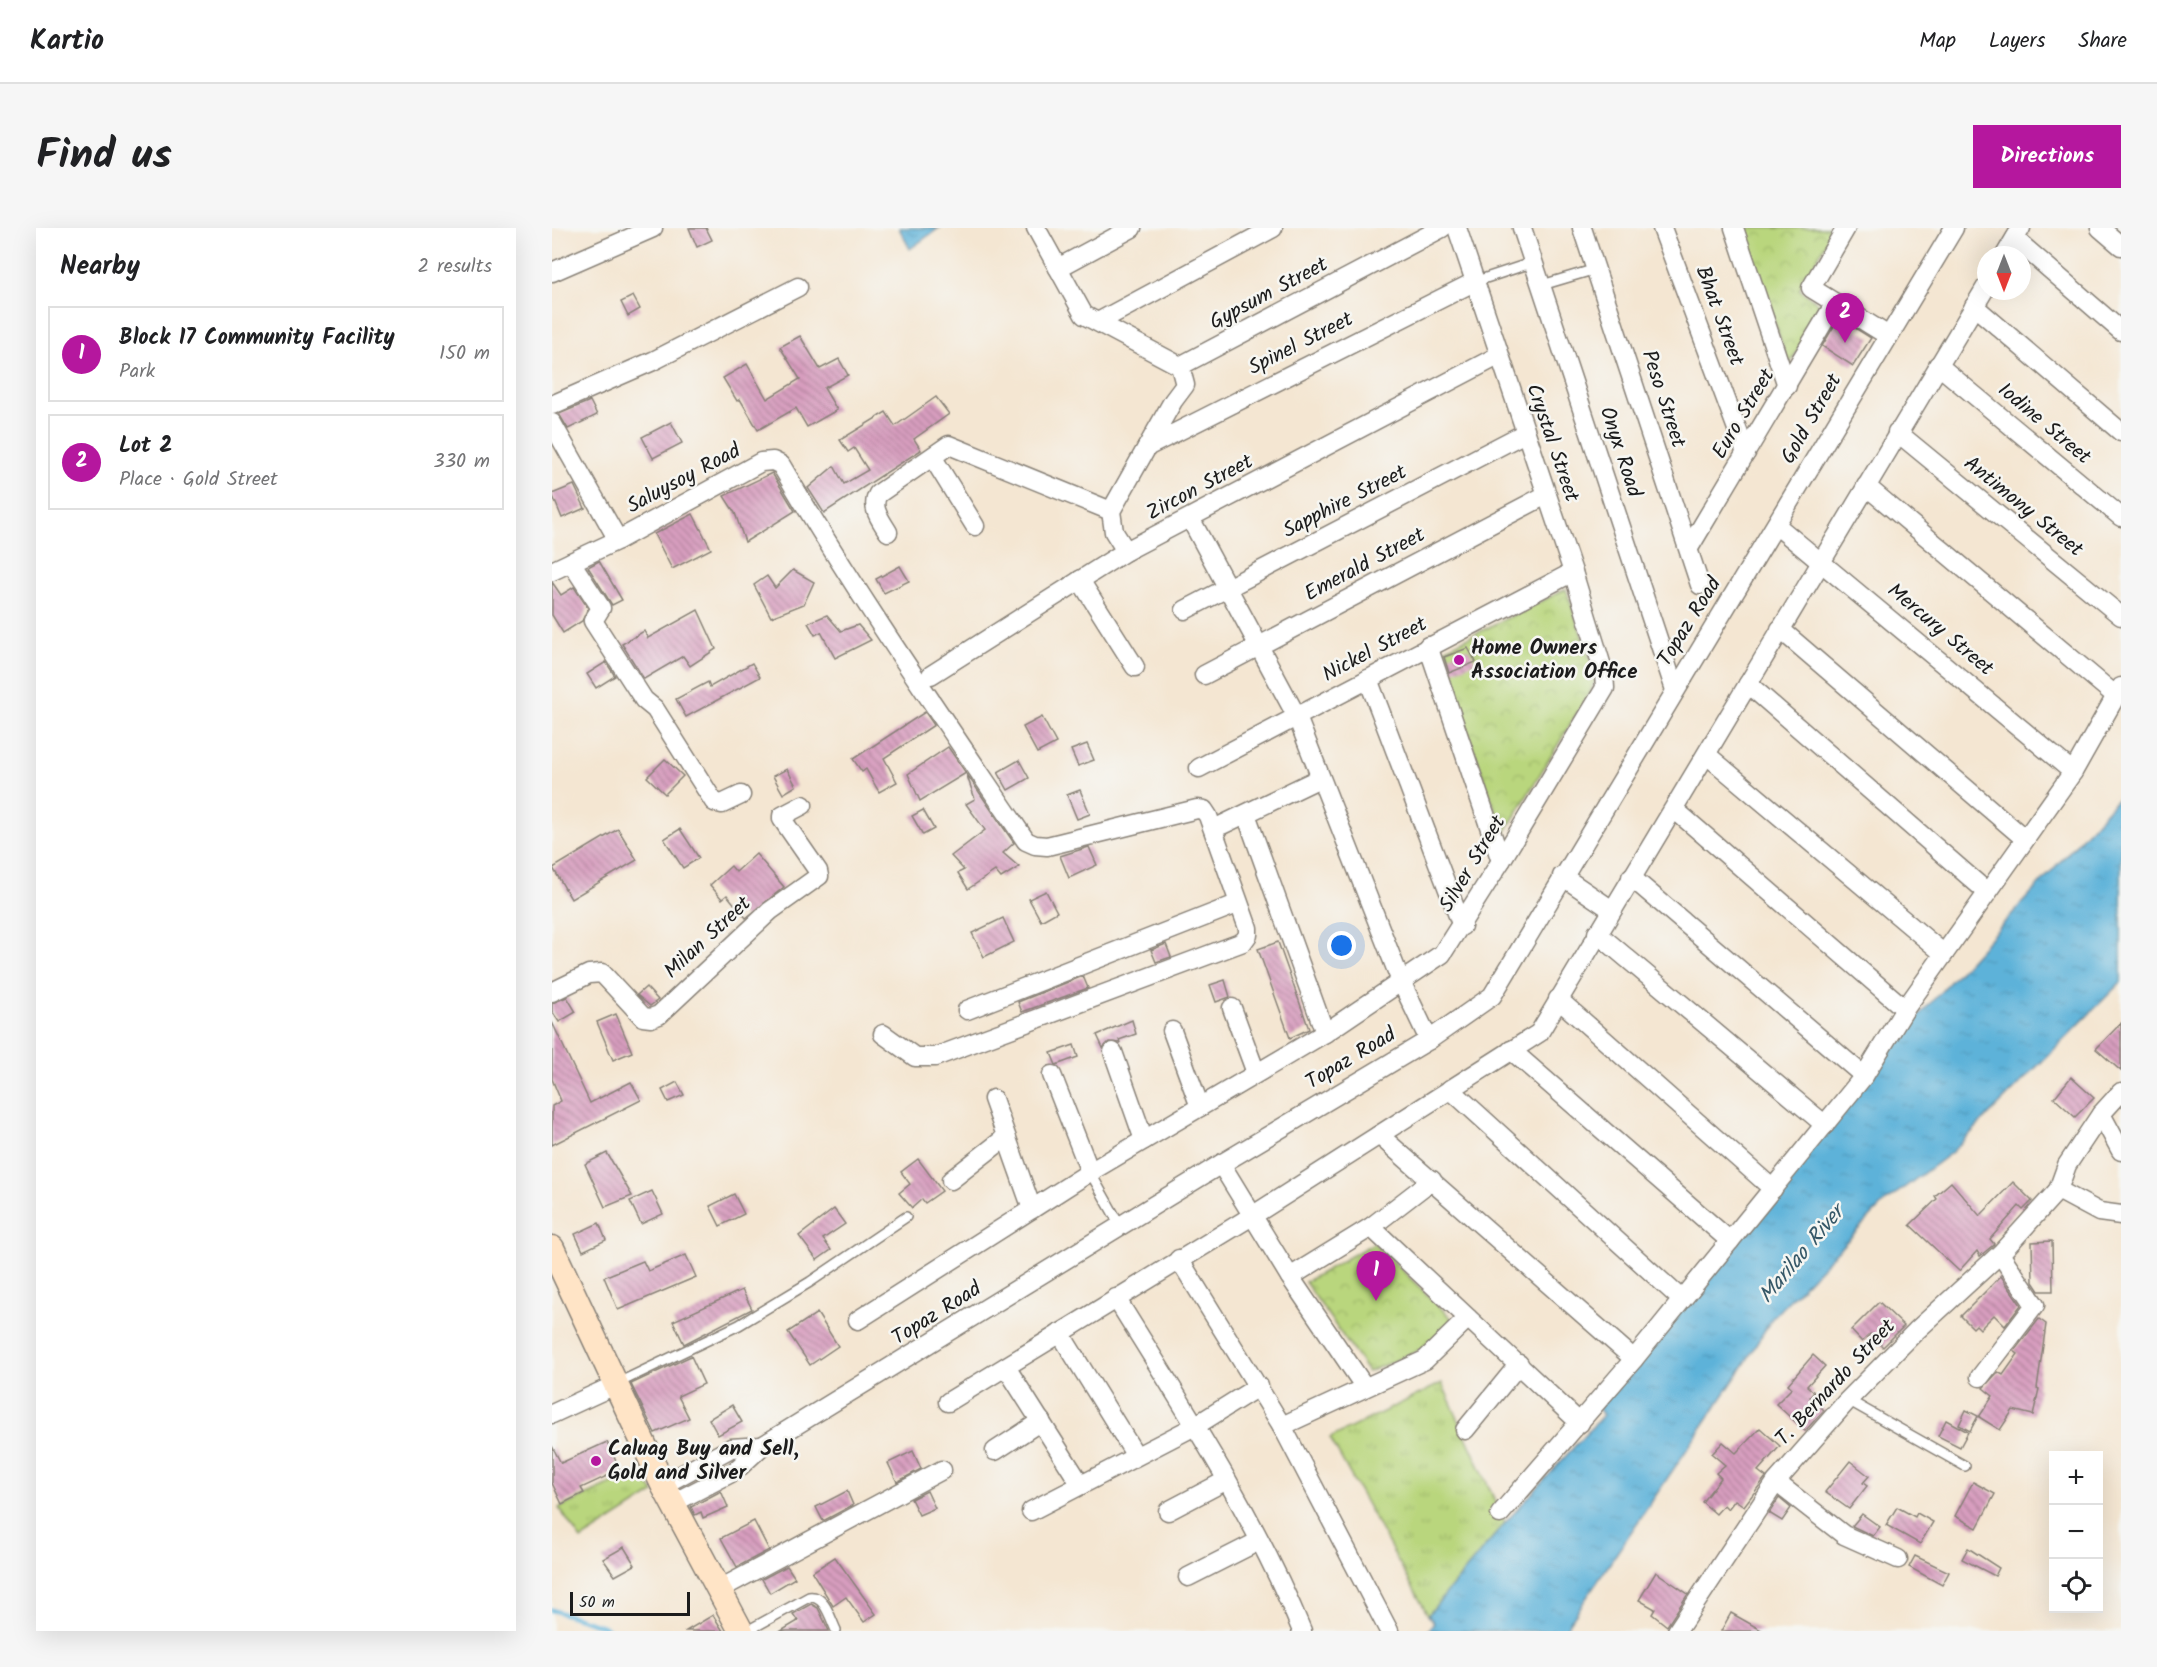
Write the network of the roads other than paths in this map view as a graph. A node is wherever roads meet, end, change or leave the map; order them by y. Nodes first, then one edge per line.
1 (653, 228) edge
2 (1036, 228) edge
3 (1132, 228) edge
4 (1273, 228) edge
5 (1442, 228) edge
6 (1457, 228) edge
7 (1522, 228) edge
8 (1582, 228) edge
9 (1662, 228) edge
10 (1734, 228) edge
11 (1846, 228) edge
12 (1954, 228) edge
13 (2100, 228) edge
14 (2018, 233) edge
15 (2010, 246) edge
16 (2121, 246) edge
17 (1534, 262) junction
18 (1058, 268) junction
19 (1596, 269) junction
20 (552, 272) edge
21 (1474, 282) junction
22 (1542, 285) junction
23 (798, 286) dead end
24 (1978, 300) edge
25 (1835, 303) junction
26 (1974, 306) junction
27 (1098, 322) junction
28 (2121, 330) edge
29 (1887, 335) junction
30 (1498, 356) junction
31 (1938, 364) junction
32 (1180, 366) junction
33 (1787, 386) junction
34 (552, 405) edge
35 (552, 423) edge
36 (1897, 432) junction
37 (2121, 432) edge
38 (1525, 434) junction
39 (1147, 447) junction
40 (1746, 453) junction
41 (933, 458) junction
42 (1866, 486) junction
43 (1546, 495) junction
44 (1111, 511) junction
45 (2121, 517) edge
46 (1190, 518) junction
47 (1776, 525) junction
48 (975, 526) dead end
49 (888, 532) dead end
50 (618, 540) junction
51 (1689, 548) junction
52 (1126, 551) junction
53 (1821, 560) junction
54 (571, 562) junction
55 (552, 571) edge
56 (1574, 572) junction
57 (1080, 580) junction
58 (1700, 585) dead end
59 (1227, 588) junction
60 (1185, 610) dead end
61 (2121, 616) edge
62 (1780, 629) junction
63 (1428, 646) junction
64 (1258, 647) junction
65 (1135, 668) dead end
66 (1604, 673) joint
67 (931, 675) dead end
68 (1204, 675) dead end
69 (1368, 679) junction
70 (1748, 684) junction
71 (1675, 690) junction
72 (2118, 691) edge
73 (1297, 717) junction
74 (1707, 754) junction
75 (1199, 768) dead end
76 (2073, 772) junction
77 (1320, 777) junction
78 (741, 795) dead end
79 (803, 805) dead end
80 (1674, 808) junction
81 (1246, 814) junction
82 (1222, 825) dead end
83 (2025, 839) junction
84 (1502, 861) junction
85 (1562, 876) junction
86 (1631, 877) junction
87 (1987, 892) junction
88 (1237, 904) junction
89 (1612, 910) junction
90 (1462, 926) junction
91 (1597, 933) junction
92 (1944, 954) junction
93 (1400, 980) junction
94 (552, 992) edge
95 (1558, 999) junction
96 (1232, 1008) dead end
97 (1905, 1009) junction
98 (967, 1010) dead end
99 (1172, 1031) dead end
100 (1325, 1033) junction
101 (883, 1035) dead end
102 (1429, 1040) junction
103 (1511, 1050) junction
104 (1113, 1052) dead end
105 (1256, 1073) junction
106 (1052, 1075) dead end
107 (1864, 1076) junction
108 (1450, 1089) junction
109 (2121, 1092) edge
110 (993, 1099) dead end
111 (1200, 1107) junction
112 (2102, 1114) junction
113 (1825, 1125) junction
114 (1379, 1135) junction
115 (1006, 1137) junction
116 (1144, 1140) junction
117 (2121, 1151) edge
118 (1221, 1164) junction
119 (1090, 1172) junction
120 (951, 1180) dead end
121 (1432, 1180) junction
122 (1773, 1189) junction
123 (2058, 1191) junction
124 (1032, 1209) junction
125 (2121, 1215) edge
126 (1252, 1216) junction
127 (906, 1217) dead end
128 (1121, 1227) junction
129 (1371, 1227) junction
130 (1730, 1241) junction
131 (552, 1248) edge
132 (2000, 1254) junction
133 (1179, 1259) junction
134 (1290, 1277) junction
135 (1116, 1298) junction
136 (1681, 1299) junction
137 (1468, 1318) junction
138 (858, 1320) dead end
139 (1060, 1333) junction
140 (1634, 1359) junction
141 (1519, 1364) junction
142 (1006, 1366) junction
143 (1980, 1377) dead end
144 (615, 1385) junction
145 (1259, 1386) junction
146 (1364, 1386) junction
147 (1848, 1400) junction
148 (948, 1402) dead end
149 (552, 1414) edge
150 (1041, 1421) junction
151 (1581, 1423) junction
152 (1195, 1426) junction
153 (1282, 1426) junction
154 (1465, 1430) dead end
155 (994, 1451) dead end
156 (1136, 1456) junction
157 (1965, 1466) dead end
158 (942, 1470) dead end
159 (1225, 1481) junction
160 (1776, 1482) junction
161 (1081, 1485) junction
162 (668, 1494) junction
163 (1031, 1511) dead end
164 (1168, 1511) dead end
165 (1500, 1514) dead end
166 (1259, 1541) junction
167 (1898, 1559) dead end
168 (1188, 1577) dead end
169 (718, 1590) junction
170 (837, 1630) edge
171 (741, 1631) edge
172 (747, 1631) edge
173 (1302, 1631) edge
174 (1389, 1631) edge
175 (1677, 1631) edge

1 - 20 street
2 - 18 street
3 - 18 street
4 - 27 street
5 - 32 street, Gypsum Street
6 - 21 street, Crystal Street
7 - 17 street, Onyx Road
8 - 19 street, Peso Street
9 - 40 street, Bhat Street
10 - 33 street
11 - 25 street
12 - 29 street, Gold Street
13 - 16 street
14 - 15 street
14 - 28 street
17 - 21 lane
17 - 22 street, Onyx Road
18 - 27 street
19 - 22 lane
19 - 51 street, Peso Street
21 - 30 street, Crystal Street
21 - 39 street, Spinel Street
22 - 71 street, Onyx Road
23 - 34 street
24 - 26 street
25 - 29 street
25 - 33 street, Euro Street
26 - 31 street
26 - 37 street
27 - 32 street
29 - 47 street, Gold Street
30 - 38 street, Crystal Street
30 - 46 street, Zircon Street
31 - 36 street
31 - 45 street, Iodine Street
32 - 39 street
33 - 40 street, Euro Street
35 - 50 street
36 - 42 street
36 - 61 street, Antimony Street
38 - 43 street, Crystal Street
38 - 59 street, Sapphire Street
39 - 44 street
40 - 51 street, Euro Street
41 - 44 street
41 - 48 street
41 - 49 street
42 - 53 street
42 - 72 street
43 - 56 street, Crystal Street
43 - 64 street, Emerald Street
44 - 52 street
46 - 52 street, Zircon Street
46 - 59 street
47 - 53 street, Mercury Street
47 - 71 street, Topaz Road
50 - 54 street, Saluysoy Road
50 - 88 street, Saluysoy Road
51 - 58 street, Peso Street
52 - 57 street, Zircon Street
53 - 62 street
53 - 76 street, Mercury Street
54 - 55 street, Saluysoy Road
54 - 78 street
56 - 63 street, Nickel Street
56 - 66 street, Crystal Street
57 - 65 street
57 - 67 street, Zircon Street
59 - 60 street, Sapphire Street
59 - 64 street
62 - 70 street
62 - 83 street
63 - 69 street, Nickel Street
63 - 84 street
64 - 68 street, Emerald Street
64 - 73 street
66 - 84 street, Silver Street
69 - 73 street, Nickel Street
69 - 90 street
70 - 74 street
70 - 87 street
71 - 85 street, Topaz Road
72 - 76 street
73 - 75 street, Nickel Street
73 - 77 street
74 - 80 street
74 - 92 street
76 - 83 street
77 - 81 street
77 - 93 street
79 - 94 street, Milan Street
80 - 86 street
80 - 97 street
81 - 82 street
81 - 100 street
83 - 87 street
84 - 90 street, Silver Street
85 - 89 street
85 - 102 street, Topaz Road
86 - 89 street
86 - 107 street
87 - 92 street
88 - 98 street
88 - 101 street
89 - 91 street
90 - 93 street, Silver Street
91 - 95 street
91 - 113 street
92 - 97 street
93 - 100 street, Silver Street
93 - 102 street
95 - 103 street
95 - 122 street
96 - 105 street
97 - 107 street
99 - 111 street
100 - 105 street, Silver Street
102 - 118 street, Topaz Road
103 - 108 street
103 - 130 street
104 - 116 street
105 - 111 street, Silver Street
106 - 119 street
107 - 113 street
108 - 114 street
108 - 136 street
109 - 112 street
110 - 115 street
111 - 116 street, Silver Street
112 - 117 street
112 - 123 street
113 - 122 street
114 - 121 street
114 - 126 street
115 - 120 street
115 - 124 street
116 - 119 street, Silver Street
118 - 126 street
118 - 128 street, Topaz Road
119 - 124 street, Silver Street
119 - 128 lane
121 - 129 street
121 - 140 street
122 - 130 street
123 - 125 street
123 - 132 street, T. Bernardo Street
124 - 138 street, Silver Street
126 - 133 street
126 - 134 street
127 - 144 lane
128 - 162 street, Topaz Road
129 - 134 street
129 - 137 street
130 - 136 street
131 - 144 main road
132 - 143 street
132 - 147 street, T. Bernardo Street
133 - 135 street
133 - 145 street
134 - 146 street
135 - 139 street
135 - 152 street
136 - 140 street
137 - 141 street
137 - 146 street
139 - 142 street
139 - 156 street
140 - 151 street
141 - 151 street
141 - 154 street
142 - 148 street
142 - 150 street
144 - 149 street
144 - 162 main road
145 - 152 street
145 - 153 street
146 - 153 street
147 - 157 lane
147 - 160 street, T. Bernardo Street
150 - 155 street
150 - 161 street
151 - 165 street
152 - 156 street
152 - 159 street
153 - 174 street
156 - 161 street
158 - 169 street
159 - 164 street
159 - 166 street
160 - 167 street
160 - 175 street, T. Bernardo Street
161 - 163 street
162 - 169 main road
166 - 168 street
166 - 173 street
169 - 171 main road
170 - 172 lane

